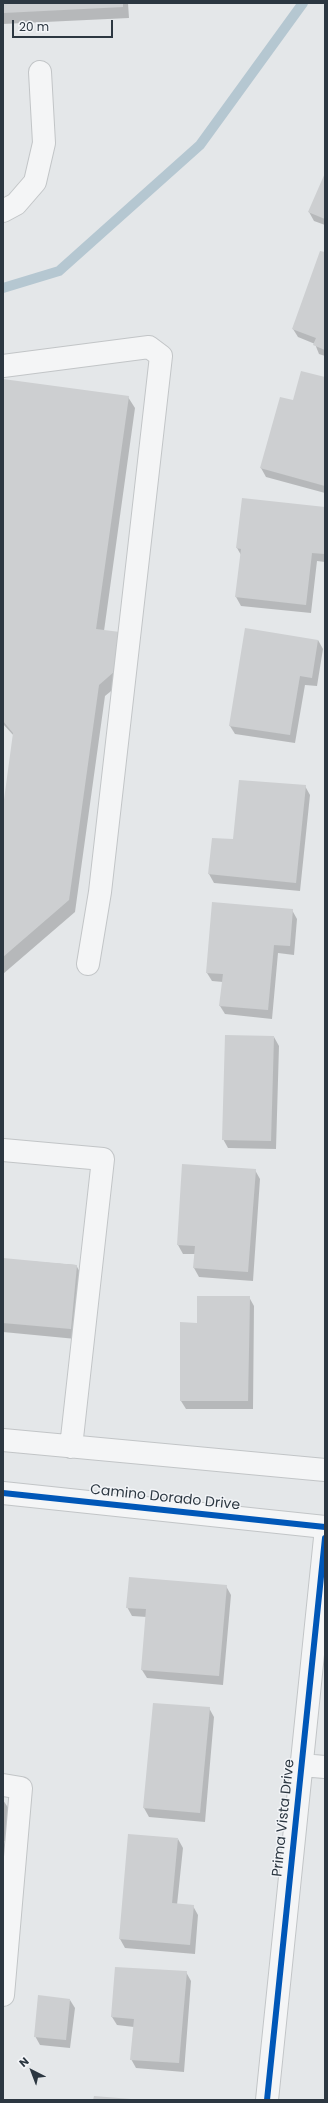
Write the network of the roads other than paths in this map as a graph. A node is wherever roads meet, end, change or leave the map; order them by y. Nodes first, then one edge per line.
1 (40, 72) dead end
2 (3, 211) edge
3 (3, 366) edge
4 (88, 964) dead end
5 (3, 1150) edge
6 (3, 1440) edge
7 (71, 1447) junction
8 (325, 1470) edge
9 (3, 1493) edge
10 (325, 1527) edge
11 (325, 1538) edge
12 (301, 1765) junction
13 (325, 1767) edge
14 (3, 1785) edge
15 (3, 1995) edge
16 (267, 2100) edge

1 - 2 street
3 - 4 street
5 - 7 street
6 - 7 street
7 - 8 street
9 - 10 street, Camino Dorado Drive
11 - 12 street, Prima Vista Drive
12 - 13 street
12 - 16 street, Prima Vista Drive
14 - 15 street

